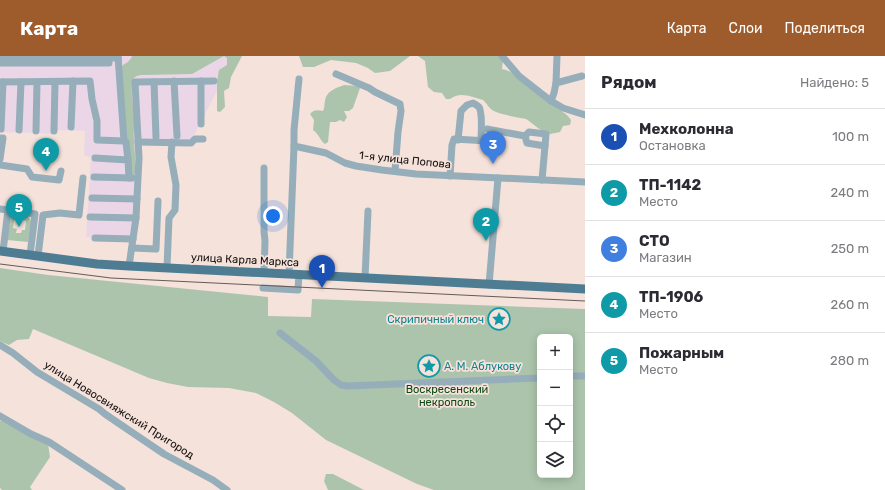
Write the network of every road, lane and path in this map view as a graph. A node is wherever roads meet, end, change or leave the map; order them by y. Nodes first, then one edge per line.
1 (502, 56) edge
2 (556, 56) edge
3 (118, 57) edge
4 (0, 58) edge
5 (0, 63) edge
6 (109, 63) dead end
7 (570, 73) dead end
8 (336, 74) dead end
9 (584, 76) edge
10 (299, 79) dead end
11 (201, 81) junction
12 (214, 81) dead end
13 (1, 82) edge
14 (20, 82) junction
15 (38, 82) junction
16 (55, 82) junction
17 (73, 82) junction
18 (154, 82) junction
19 (174, 82) junction
20 (556, 83) junction
21 (551, 101) junction
22 (585, 115) edge
23 (201, 124) dead end
24 (71, 127) dead end
25 (0, 129) edge
26 (487, 129) dead end
27 (19, 130) dead end
28 (36, 131) dead end
29 (54, 131) dead end
30 (177, 136) dead end
31 (524, 136) junction
32 (156, 137) dead end
33 (0, 138) edge
34 (203, 139) dead end
35 (458, 140) junction
36 (124, 141) junction
37 (138, 142) junction
38 (172, 142) junction
39 (294, 146) junction
40 (545, 146) junction
41 (95, 158) dead end
42 (0, 159) edge
43 (128, 160) junction
44 (0, 165) edge
45 (264, 168) dead end
46 (60, 171) dead end
47 (395, 172) junction
48 (450, 176) junction
49 (94, 177) dead end
50 (84, 178) dead end
51 (129, 178) junction
52 (498, 178) junction
53 (138, 179) junction
54 (542, 180) junction
55 (585, 182) edge
56 (92, 198) dead end
57 (137, 199) junction
58 (158, 201) dead end
59 (0, 209) edge
60 (8, 210) junction
61 (368, 211) dead end
62 (35, 214) junction
63 (43, 215) junction
64 (90, 217) dead end
65 (136, 218) junction
66 (95, 238) dead end
67 (133, 239) junction
68 (132, 248) junction
69 (2, 251) edge
70 (34, 256) junction
71 (129, 266) junction
72 (167, 268) junction
73 (264, 273) junction
74 (294, 274) junction
75 (365, 278) junction
76 (488, 285) junction
77 (263, 288) dead end
78 (585, 290) edge
79 (280, 333) dead end
80 (0, 345) edge
81 (573, 376) edge
82 (585, 376) edge
83 (537, 378) edge
84 (0, 416) edge
85 (122, 490) edge
86 (226, 490) edge

1 - 21 street
2 - 20 street
3 - 4 street
3 - 36 street
5 - 6 street
7 - 9 street
8 - 47 street
9 - 20 street
10 - 39 street
11 - 12 street
11 - 19 street
11 - 23 street
13 - 14 street
13 - 25 street
14 - 15 street
14 - 27 street
15 - 16 street
15 - 28 street
16 - 17 street
16 - 29 street
17 - 24 street
17 - 36 street
18 - 19 street
18 - 32 street
18 - 37 street
19 - 30 street
20 - 21 street
21 - 22 street
26 - 31 street
31 - 40 street
31 - 40 street
33 - 42 street
34 - 38 street
35 - 35 street
35 - 48 street
36 - 43 street
37 - 38 street
37 - 53 street
38 - 72 street
39 - 47 street, 1-я улица Попова
39 - 74 street
40 - 54 street
41 - 43 street
43 - 51 street
44 - 46 street
45 - 73 street
47 - 48 street, 1-я улица Попова
48 - 52 street, 1-я улица Попова
49 - 51 street
50 - 63 street
51 - 53 street
52 - 54 street, 1-я улица Попова
52 - 76 street
53 - 57 street
54 - 55 street, 1-я улица Попова
56 - 57 street
57 - 65 street
58 - 68 street
59 - 60 street
60 - 62 street
60 - 69 street
61 - 75 street
62 - 63 street
62 - 70 street
63 - 70 street
64 - 65 street
65 - 67 street
66 - 67 street
67 - 68 street
68 - 71 street
69 - 70 main road, улица Карла Маркса
70 - 71 main road, улица Карла Маркса
71 - 72 main road, улица Карла Маркса
72 - 73 main road, улица Карла Маркса
73 - 74 main road, улица Карла Маркса
74 - 75 main road, улица Карла Маркса
74 - 77 street
75 - 76 main road, улица Карла Маркса
76 - 78 main road, улица Карла Маркса
79 - 83 street
80 - 86 street, улица Новосвияжский Пригород
81 - 82 street
84 - 85 street

